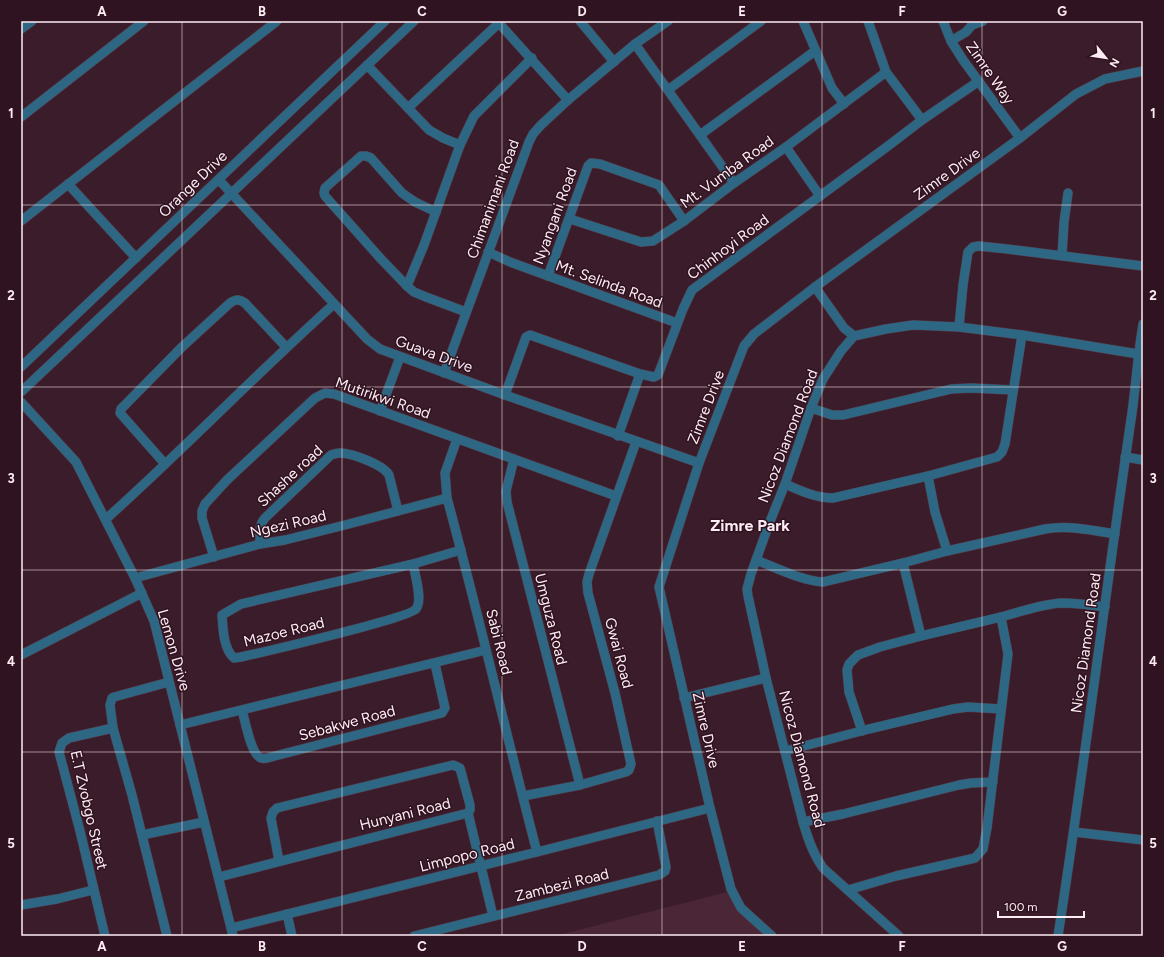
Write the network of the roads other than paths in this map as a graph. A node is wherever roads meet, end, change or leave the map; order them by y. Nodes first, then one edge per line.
1 (32, 21) edge
2 (144, 21) edge
3 (385, 21) edge
4 (414, 21) edge
5 (580, 21) edge
6 (668, 21) edge
7 (761, 21) edge
8 (803, 21) edge
9 (868, 21) edge
10 (943, 21) edge
11 (983, 21) edge
12 (274, 22) edge
13 (498, 22) edge
14 (971, 23) edge
15 (21, 29) edge
16 (951, 41) junction
17 (635, 44) junction
18 (815, 51) junction
19 (532, 58) junction
20 (614, 62) junction
21 (367, 65) junction
22 (1143, 71) edge
23 (886, 72) junction
24 (979, 81) junction
25 (668, 90) junction
26 (568, 100) junction
27 (844, 104) junction
28 (408, 108) junction
29 (21, 117) edge
30 (922, 120) junction
31 (700, 135) junction
32 (1020, 138) junction
33 (460, 145) junction
34 (786, 147) junction
35 (218, 180) junction
36 (734, 182) junction
37 (68, 184) junction
38 (1068, 193) dead end
39 (231, 194) junction
40 (820, 196) junction
41 (436, 212) junction
42 (570, 218) junction
43 (21, 221) edge
44 (684, 221) junction
45 (488, 252) junction
46 (1062, 256) junction
47 (136, 258) junction
48 (1143, 266) edge
49 (548, 276) junction
50 (407, 286) junction
51 (815, 287) junction
52 (334, 304) junction
53 (466, 312) junction
54 (677, 323) junction
55 (1143, 324) edge
56 (959, 327) junction
57 (1022, 335) junction
58 (854, 336) junction
59 (286, 347) junction
60 (1138, 354) junction
61 (400, 357) junction
62 (21, 367) edge
63 (444, 373) junction
64 (640, 374) junction
65 (1013, 390) junction
66 (21, 392) edge
67 (505, 395) junction
68 (21, 402) edge
69 (811, 408) junction
70 (380, 411) junction
71 (618, 436) junction
72 (457, 439) junction
73 (636, 442) junction
74 (1126, 457) junction
75 (514, 459) junction
76 (1143, 460) edge
77 (699, 463) junction
78 (165, 464) junction
79 (928, 476) junction
80 (785, 484) junction
81 (616, 496) junction
82 (448, 498) junction
83 (398, 511) junction
84 (106, 519) junction
85 (1115, 534) junction
86 (260, 544) junction
87 (461, 550) junction
88 (946, 550) junction
89 (214, 557) junction
90 (756, 560) junction
91 (903, 563) junction
92 (413, 564) junction
93 (135, 578) junction
94 (142, 593) junction
95 (1105, 608) junction
96 (1000, 617) junction
97 (922, 636) junction
98 (486, 650) junction
99 (21, 655) edge
100 (435, 664) junction
101 (766, 678) junction
102 (169, 682) junction
103 (684, 698) junction
104 (1002, 709) junction
105 (242, 710) junction
106 (180, 725) junction
107 (113, 728) junction
108 (862, 731) junction
109 (785, 752) junction
110 (993, 782) junction
111 (580, 785) junction
112 (524, 796) junction
113 (710, 808) junction
114 (468, 813) junction
115 (657, 821) junction
116 (204, 822) junction
117 (803, 822) junction
118 (1074, 832) junction
119 (142, 835) junction
120 (1143, 840) edge
121 (538, 852) junction
122 (279, 861) junction
123 (480, 866) junction
124 (219, 877) junction
125 (93, 890) junction
126 (848, 890) junction
127 (21, 905) edge
128 (287, 914) junction
129 (493, 916) junction
130 (232, 932) edge
131 (105, 936) edge
132 (167, 936) edge
133 (292, 936) edge
134 (414, 936) edge
135 (772, 936) edge
136 (899, 936) edge
137 (1058, 936) edge

1 - 15 street
2 - 29 street
3 - 35 street, Orange Drive
4 - 21 street
5 - 20 street
6 - 17 street, Chimanimani Road
7 - 25 street
8 - 18 street
9 - 23 street
10 - 16 street, Zimre Way
11 - 14 street
12 - 37 street
13 - 19 street
13 - 28 street
14 - 16 street
16 - 24 street, Zimre Way
17 - 20 street, Chimanimani Road
17 - 25 street
18 - 27 street
18 - 31 street
19 - 26 street
19 - 33 street
20 - 26 street, Chimanimani Road
21 - 28 street
21 - 39 street
22 - 32 street, Zimre Drive
23 - 27 street, Mt. Vumba Road
23 - 30 street
24 - 30 street, Chinhoyi Road
24 - 32 street, Zimre Way
25 - 31 street
26 - 45 street, Chimanimani Road
27 - 34 street, Mt. Vumba Road
28 - 33 street
30 - 40 street, Chinhoyi Road
31 - 36 street
32 - 51 street, Zimre Drive
33 - 41 street
34 - 36 street, Mt. Vumba Road
34 - 40 street
35 - 39 street, Guava Drive
35 - 47 street, Orange Drive
36 - 44 street, Mt. Vumba Road
37 - 43 street
37 - 47 street
38 - 46 street
39 - 52 street, Guava Drive
39 - 66 street
40 - 54 street, Chinhoyi Road
41 - 50 street
41 - 50 street
42 - 44 street, Mt. Vumba Road
42 - 44 street, Nyangani Road
42 - 49 street, Nyangani Road
45 - 49 street, Mt. Selinda Road
45 - 53 street, Chimanimani Road
46 - 48 street
46 - 56 street
47 - 62 street, Orange Drive
49 - 54 street, Mt. Selinda Road
50 - 53 street
51 - 58 street
51 - 77 street, Zimre Drive
52 - 59 street
52 - 61 street, Guava Drive
53 - 63 street, Chimanimani Road
54 - 64 street, Chinhoyi Road
55 - 60 street, Nicoz Diamond Road
56 - 57 street
56 - 58 street
57 - 60 street
57 - 65 street
58 - 69 street, Nicoz Diamond Road
59 - 78 street
59 - 78 street
60 - 74 street, Nicoz Diamond Road
61 - 63 street, Guava Drive
61 - 70 street
63 - 67 street, Guava Drive
64 - 67 street, Chinhoyi Road
64 - 71 street
65 - 69 street
65 - 79 street
67 - 71 street, Guava Drive
68 - 84 street, Lemon Drive
69 - 80 street, Nicoz Diamond Road
70 - 72 street, Mutirikwi Road
70 - 89 street, Mutirikwi Road
71 - 73 street, Guava Drive
72 - 75 street, Mutirikwi Road
72 - 82 street, Sabi Road
73 - 77 street, Guava Drive
73 - 81 street, Gwai Road
74 - 76 street
74 - 85 street, Nicoz Diamond Road
75 - 81 street, Mutirikwi Road
75 - 111 street, Umguza Road
77 - 103 street, Zimre Drive
78 - 84 street
79 - 80 street
79 - 88 street
80 - 90 street, Nicoz Diamond Road
81 - 111 street, Gwai Road
82 - 83 street, Ngezi Road
82 - 87 street, Sabi Road
83 - 86 street, Ngezi Road
83 - 86 street, Shashe road
84 - 93 street, Lemon Drive
85 - 88 street
85 - 95 street, Nicoz Diamond Road
86 - 89 street, Ngezi Road
87 - 92 street, Mazoe Road
87 - 98 street, Sabi Road
88 - 91 street
89 - 93 street, Ngezi Road
90 - 91 street
90 - 101 street, Nicoz Diamond Road
91 - 97 street
92 - 92 street, Mazoe Road
93 - 94 street, Lemon Drive
94 - 99 street
94 - 102 street, Lemon Drive
95 - 96 street
95 - 118 street, Nicoz Diamond Road
96 - 97 street
96 - 104 street
97 - 108 street
98 - 100 street
98 - 112 street, Sabi Road
100 - 105 street
100 - 105 street, Sebakwe Road
101 - 103 street
101 - 109 street, Nicoz Diamond Road
102 - 106 street, Lemon Drive
102 - 107 street
103 - 113 street, Zimre Drive
104 - 108 street
104 - 110 street
105 - 106 street
106 - 116 street, Lemon Drive
107 - 119 street
107 - 125 street, E.T Zvobgo Street
108 - 109 street
109 - 117 street, Nicoz Diamond Road
110 - 117 street
110 - 126 street
111 - 112 street, Gwai Road
112 - 121 street, Sabi Road
113 - 115 street, Limpopo Road
113 - 135 street, Zimre Drive
114 - 122 street, Hunyani Road
114 - 122 street, Hunyani Road
114 - 123 street
115 - 121 street, Limpopo Road
115 - 129 street, Zambezi Road
116 - 119 street
116 - 124 street, Lemon Drive
117 - 126 street, Nicoz Diamond Road
118 - 120 street
118 - 137 street, Nicoz Diamond Road
119 - 132 street
121 - 123 street, Limpopo Road
122 - 124 street, Hunyani Road
123 - 128 street, Limpopo Road
123 - 129 street
124 - 130 street, Lemon Drive
125 - 127 street
125 - 131 street, E.T Zvobgo Street
126 - 136 street, Nicoz Diamond Road
128 - 130 street, Limpopo Road
128 - 133 street
129 - 134 street, Zambezi Road

